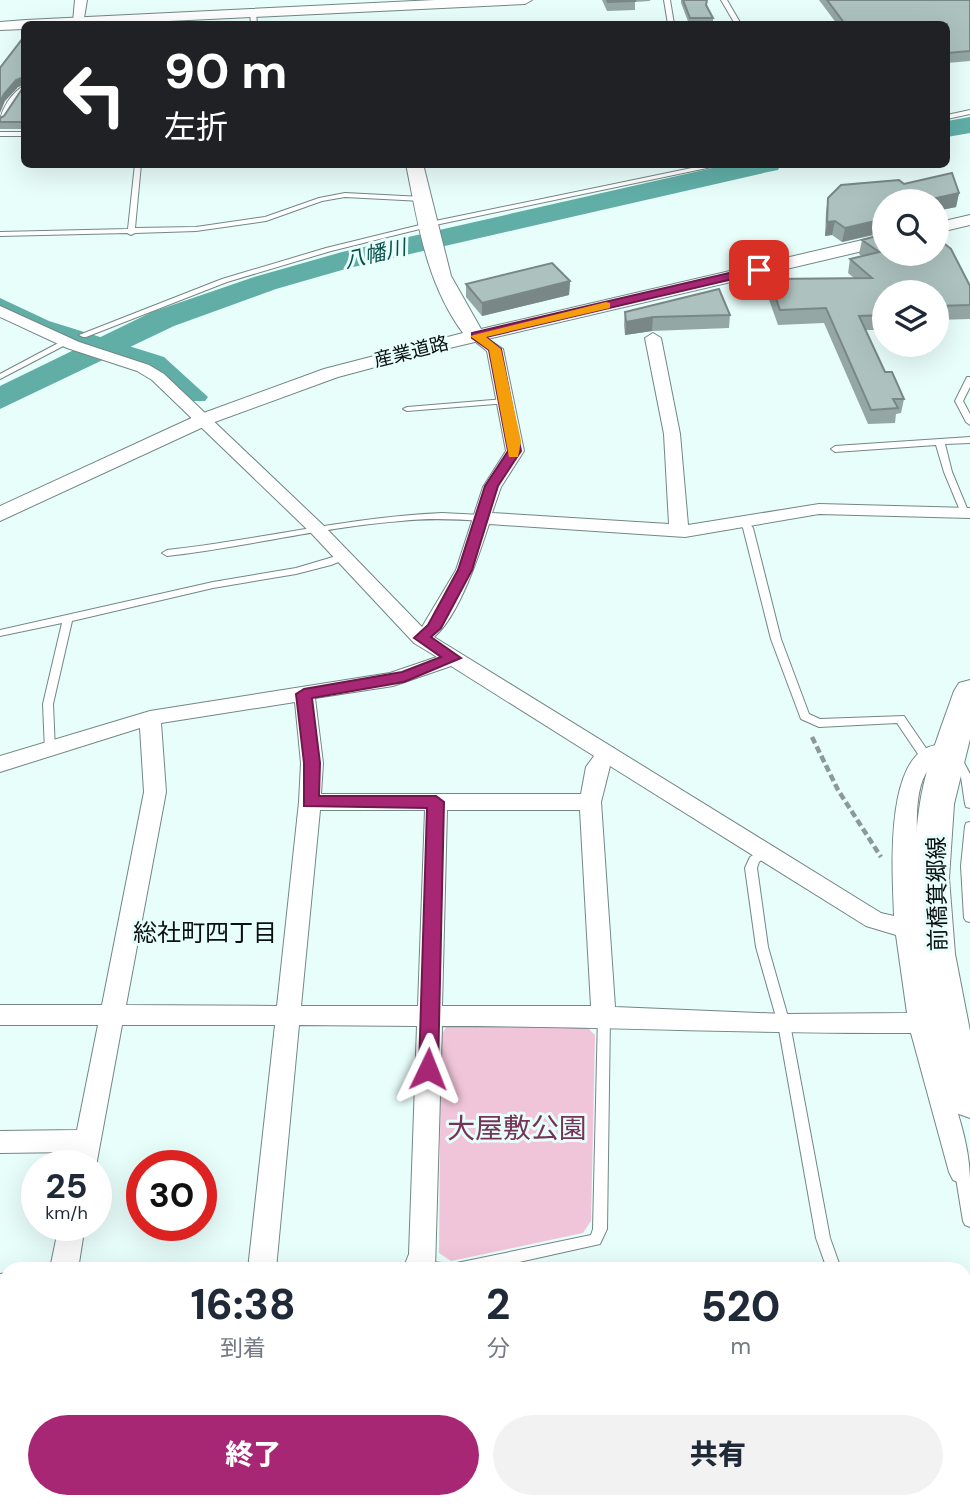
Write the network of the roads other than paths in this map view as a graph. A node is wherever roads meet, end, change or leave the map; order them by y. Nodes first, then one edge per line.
1 (81, 0) edge
2 (525, 0) edge
3 (667, 0) edge
4 (724, 0) edge
5 (379, 4) edge
6 (253, 19) edge
7 (79, 21) edge
8 (166, 21) edge
9 (670, 21) edge
10 (736, 21) edge
11 (21, 24) edge
12 (0, 26) edge
13 (21, 90) edge
14 (970, 112) edge
15 (950, 116) edge
16 (0, 122) edge
17 (0, 134) edge
18 (21, 134) edge
19 (138, 168) edge
20 (415, 168) edge
21 (704, 168) edge
22 (422, 199) junction
23 (970, 220) edge
24 (949, 225) edge
25 (428, 227) junction
26 (131, 233) junction
27 (0, 234) edge
28 (872, 243) edge
29 (0, 311) edge
30 (476, 336) junction
31 (653, 338) dead end
32 (74, 340) junction
33 (0, 377) edge
34 (970, 379) edge
35 (505, 401) junction
36 (407, 409) dead end
37 (205, 419) junction
38 (970, 422) edge
39 (970, 440) edge
40 (940, 443) junction
41 (835, 449) dead end
42 (968, 513) edge
43 (0, 514) edge
44 (482, 518) junction
45 (744, 522) junction
46 (318, 530) junction
47 (679, 531) junction
48 (167, 553) dead end
49 (343, 557) junction
50 (66, 621) junction
51 (0, 633) edge
52 (421, 638) junction
53 (453, 658) junction
54 (970, 691) edge
55 (304, 694) junction
56 (150, 718) junction
57 (50, 751) junction
58 (608, 754) junction
59 (937, 755) junction
60 (0, 764) edge
61 (310, 802) junction
62 (436, 802) junction
63 (590, 802) junction
64 (970, 804) edge
65 (970, 826) edge
66 (765, 852) junction
67 (970, 918) edge
68 (904, 928) junction
69 (287, 1014) junction
70 (0, 1015) edge
71 (111, 1015) junction
72 (430, 1016) junction
73 (604, 1016) junction
74 (919, 1023) junction
75 (784, 1024) junction
76 (970, 1099) edge
77 (0, 1142) edge
78 (62, 1150) edge
79 (86, 1150) edge
80 (962, 1172) joint
81 (970, 1221) edge
82 (69, 1241) edge
83 (67, 1262) edge
84 (263, 1262) edge
85 (419, 1262) edge
86 (490, 1262) edge
87 (831, 1262) edge

1 - 7 street
2 - 5 street
3 - 9 lane
4 - 10 lane
5 - 6 street
6 - 8 street
11 - 12 street
13 - 16 lane
14 - 15 lane
17 - 18 lane
19 - 26 lane
20 - 22 street
21 - 25 lane
22 - 25 street
22 - 26 lane
23 - 24 street
25 - 30 street
25 - 32 lane
26 - 27 lane
28 - 30 street, 産業道路
29 - 32 street
30 - 35 street
30 - 37 street, 産業道路
31 - 47 street
32 - 33 lane
32 - 37 street
34 - 38 lane
35 - 36 lane
35 - 44 street
37 - 43 street, 産業道路
37 - 46 street
39 - 40 lane
40 - 41 lane
40 - 42 lane
42 - 45 street
44 - 46 lane
44 - 47 street
44 - 52 street
45 - 47 street
45 - 59 lane
46 - 48 lane
46 - 49 street
49 - 50 lane
49 - 52 street
50 - 51 lane
50 - 57 lane
52 - 53 street
53 - 55 street
53 - 58 street
54 - 59 main road, 前橋箕郷線
55 - 56 street
55 - 61 street
56 - 57 street
56 - 71 street
57 - 60 street
58 - 63 street
58 - 66 street
59 - 64 lane
59 - 68 street
59 - 76 main road, 前橋箕郷線
61 - 62 street
61 - 69 street
62 - 63 street
62 - 72 street
63 - 73 street
65 - 67 lane
66 - 68 street
66 - 75 lane
68 - 74 street
69 - 71 street
69 - 72 street
69 - 84 street
70 - 71 street
71 - 79 street
72 - 73 street
72 - 85 street
73 - 75 street
73 - 86 lane
74 - 75 street
74 - 80 street
75 - 87 lane
77 - 78 street
80 - 81 lane
82 - 83 street

